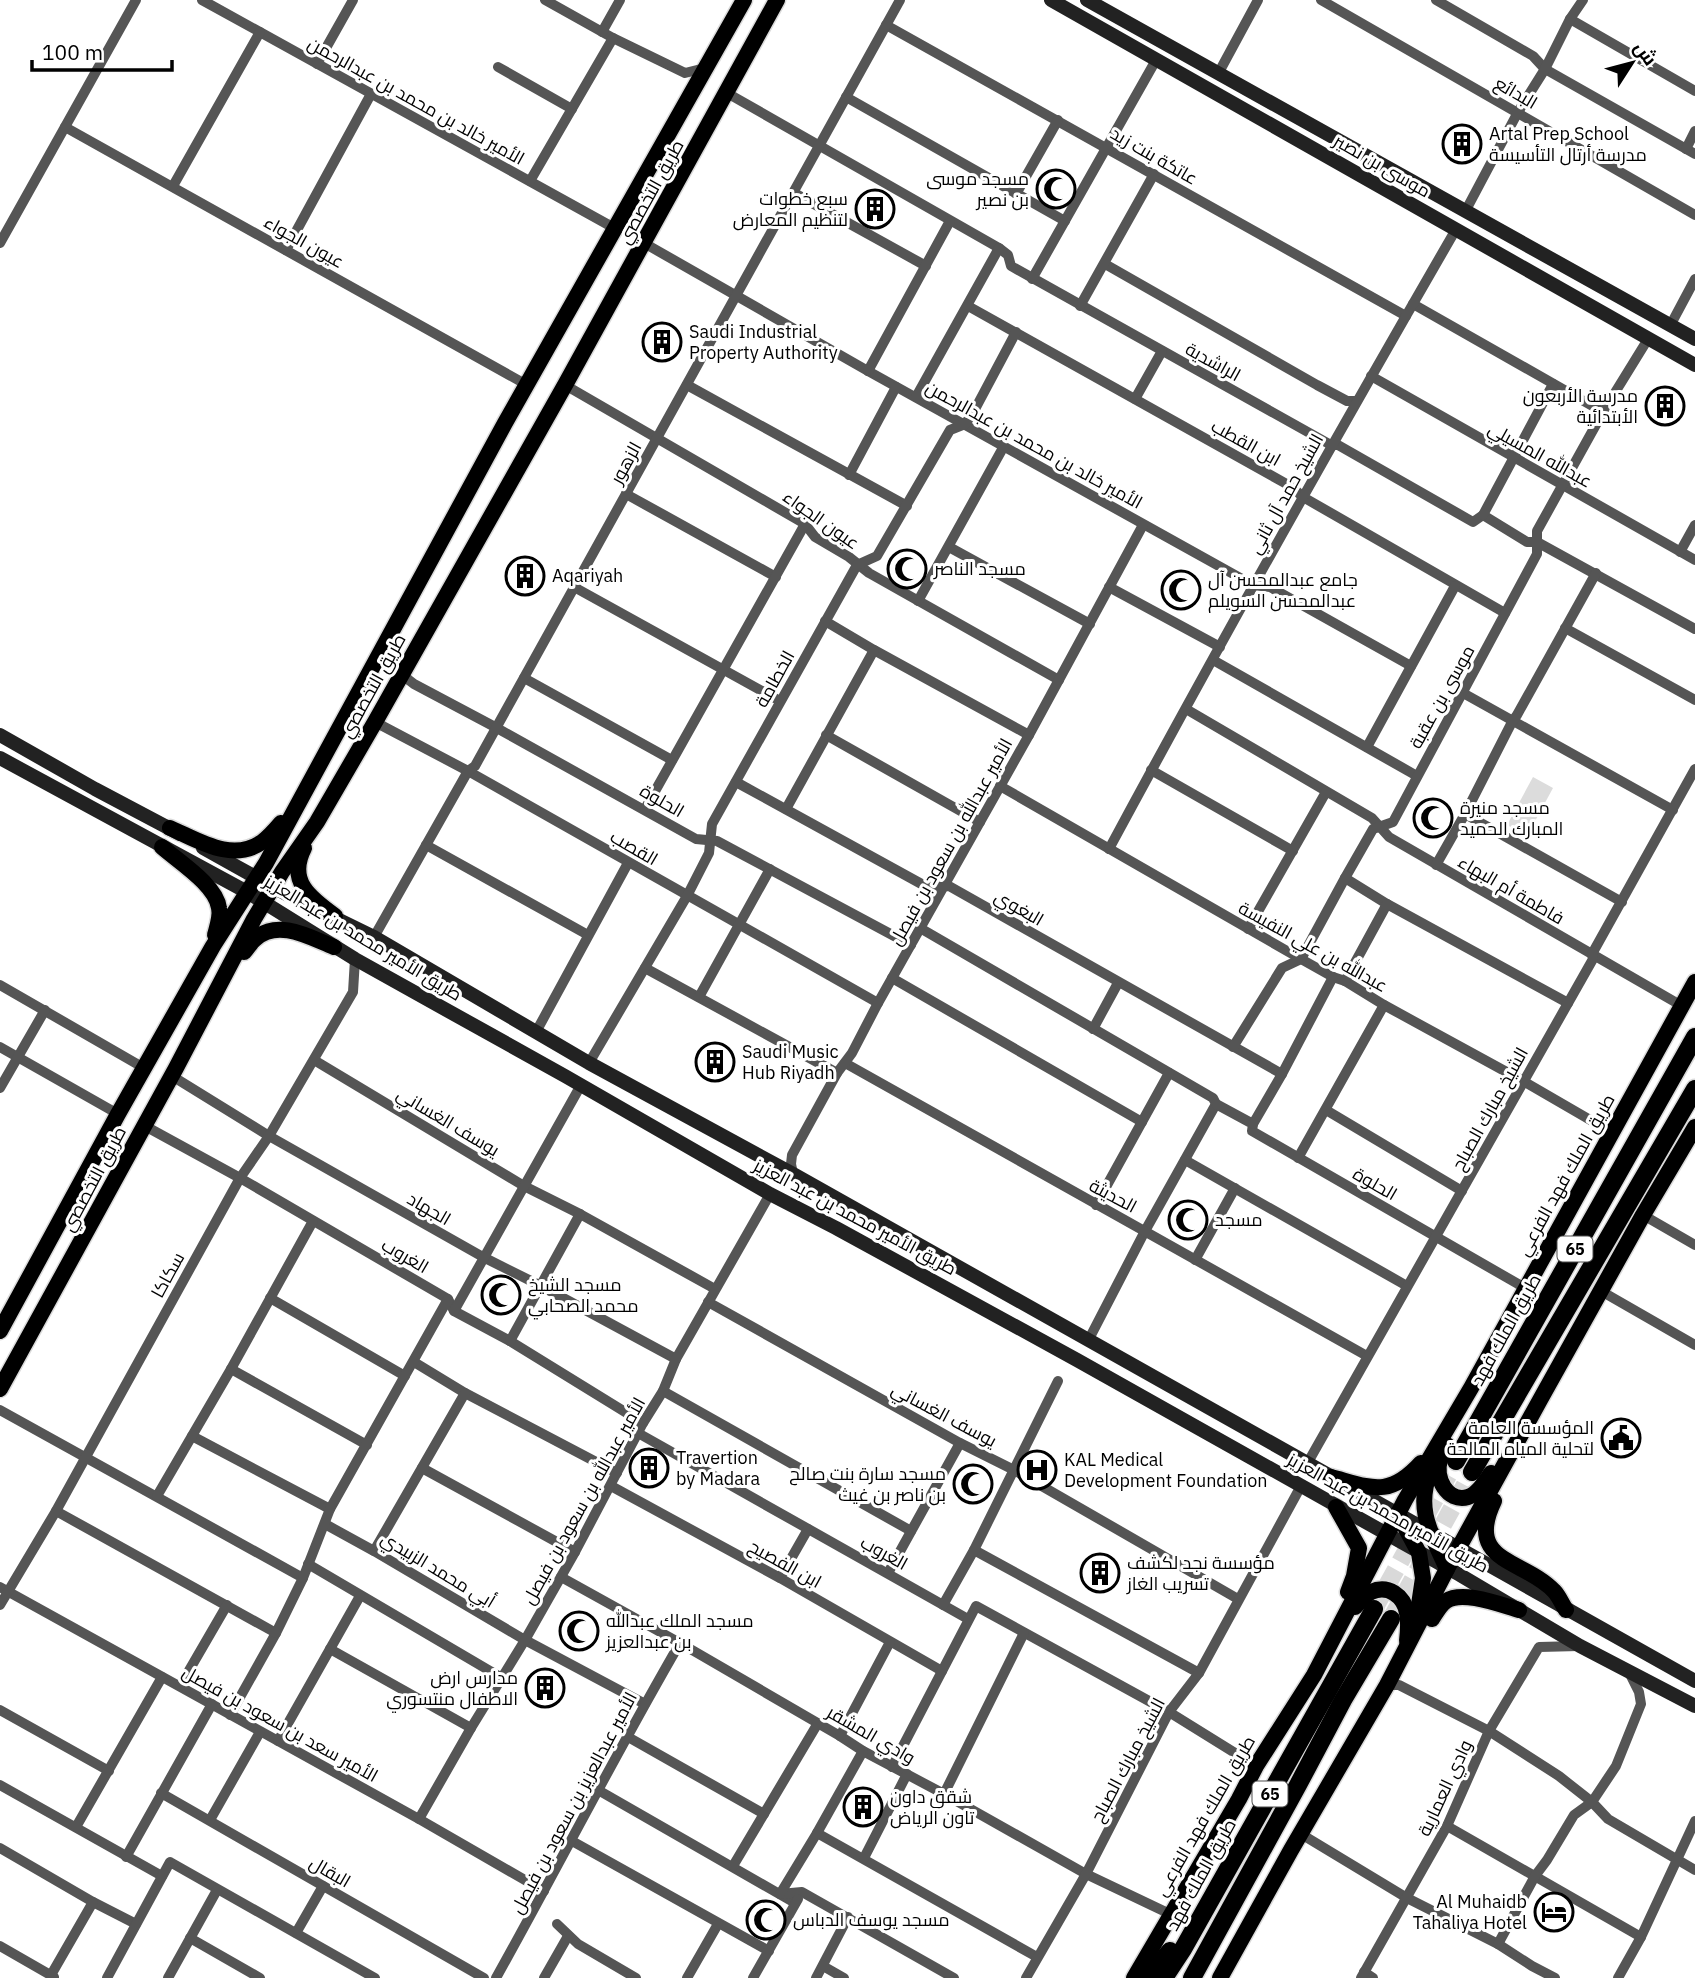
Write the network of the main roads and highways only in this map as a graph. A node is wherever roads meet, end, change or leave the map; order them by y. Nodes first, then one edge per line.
1 (744, 0) edge
2 (777, 0) edge
3 (1051, 0) edge
4 (1087, 0) edge
5 (1385, 166) junction
6 (1376, 184) junction
7 (1530, 247) junction
8 (1519, 265) junction
9 (1695, 340) edge
10 (1695, 365) edge
11 (0, 735) edge
12 (0, 758) edge
13 (293, 811) junction
14 (317, 822) junction
15 (170, 828) junction
16 (276, 844) junction
17 (162, 847) junction
18 (291, 859) junction
19 (256, 877) junction
20 (273, 886) junction
21 (247, 892) junction
22 (264, 903) junction
23 (335, 916) junction
24 (318, 935) junction
25 (213, 946) junction
26 (334, 947) junction
27 (225, 975) junction
28 (1695, 982) edge
29 (1695, 1037) edge
30 (1695, 1089) edge
31 (1695, 1127) edge
32 (0, 1331) edge
33 (1471, 1388) junction
34 (0, 1389) edge
35 (1540, 1400) junction
36 (1511, 1450) junction
37 (1456, 1461) tunnel mouth
38 (1472, 1472) tunnel mouth
39 (1331, 1477) junction
40 (1336, 1507) junction
41 (1398, 1514) junction
42 (1431, 1533) junction
43 (1387, 1535) junction
44 (1459, 1548) junction
45 (1419, 1553) junction
46 (1447, 1569) junction
47 (1374, 1609) tunnel mouth
48 (1519, 1610) junction
49 (1566, 1610) junction
50 (1391, 1619) tunnel mouth
51 (1407, 1647) junction
52 (1314, 1675) junction
53 (1695, 1681) edge
54 (1387, 1685) junction
55 (1695, 1706) edge
56 (1209, 1902) junction
57 (1133, 1978) edge
58 (1148, 1978) edge
59 (1164, 1978) edge
60 (1192, 1978) edge
61 (1220, 1978) edge

1 - 13 main road, طريق التخصصي
2 - 14 main road, طريق التخصصي
3 - 6 main road, موسى بن نصير
4 - 5 main road
5 - 6 main road
5 - 7 main road
6 - 8 main road, موسى بن نصير
7 - 8 main road
7 - 9 main road
8 - 10 main road, موسى بن نصير
11 - 15 main road, طريق الأمير محمد بن عبد العزيز
12 - 17 main road, طريق الأمير محمد بن عبد العزيز
13 - 15 main road
13 - 16 main road, طريق التخصصي
14 - 18 main road, طريق التخصصي
14 - 23 main road
15 - 19 main road, طريق الأمير محمد بن عبد العزيز
16 - 18 main road
16 - 19 main road, طريق التخصصي
17 - 21 main road, طريق الأمير محمد بن عبد العزيز
17 - 25 main road
18 - 20 main road, طريق التخصصي
19 - 20 main road, طريق الأمير محمد بن عبد العزيز
19 - 21 main road, طريق التخصصي
20 - 22 main road, طريق التخصصي
20 - 23 main road, طريق الأمير محمد بن عبد العزيز
21 - 22 main road, طريق الأمير محمد بن عبد العزيز
21 - 25 main road, طريق التخصصي
22 - 24 main road, طريق الأمير محمد بن عبد العزيز
22 - 27 main road, طريق التخصصي
23 - 24 main road
23 - 39 main road, طريق الأمير محمد بن عبد العزيز
24 - 26 main road, طريق الأمير محمد بن عبد العزيز
25 - 32 main road, طريق التخصصي
26 - 27 main road
26 - 40 main road, طريق الأمير محمد بن عبد العزيز
27 - 34 main road, طريق التخصصي
28 - 33 main road, طريق الملك فهد الفرعي
29 - 37 highway, طريق الملك فهد / 65
30 - 38 highway, 65
31 - 35 main road
33 - 35 main road
33 - 39 main road
33 - 41 main road
33 - 42 main road
35 - 36 main road
36 - 44 main road
36 - 49 main road
39 - 41 main road, طريق الأمير محمد بن عبد العزيز
40 - 43 main road, طريق الأمير محمد بن عبد العزيز
40 - 52 main road
41 - 42 main road, طريق الأمير محمد بن عبد العزيز
41 - 43 main road
41 - 45 main road
42 - 44 main road, طريق الأمير محمد بن عبد العزيز
42 - 46 main road
43 - 45 main road, طريق الأمير محمد بن عبد العزيز
43 - 52 main road
44 - 46 main road
44 - 49 main road, طريق الأمير محمد بن عبد العزيز
45 - 46 main road, طريق الأمير محمد بن عبد العزيز
45 - 51 main road
46 - 48 main road, طريق الأمير محمد بن عبد العزيز
46 - 51 main road
47 - 56 highway, طريق الملك فهد / 65
48 - 54 main road
48 - 55 main road, طريق الأمير محمد بن عبد العزيز
49 - 53 main road, طريق الأمير محمد بن عبد العزيز
50 - 60 highway, 65
51 - 52 main road
51 - 54 main road
52 - 57 main road, طريق الملك فهد الفرعي
54 - 61 main road
56 - 58 highway
56 - 59 highway, طريق الملك فهد / 65

